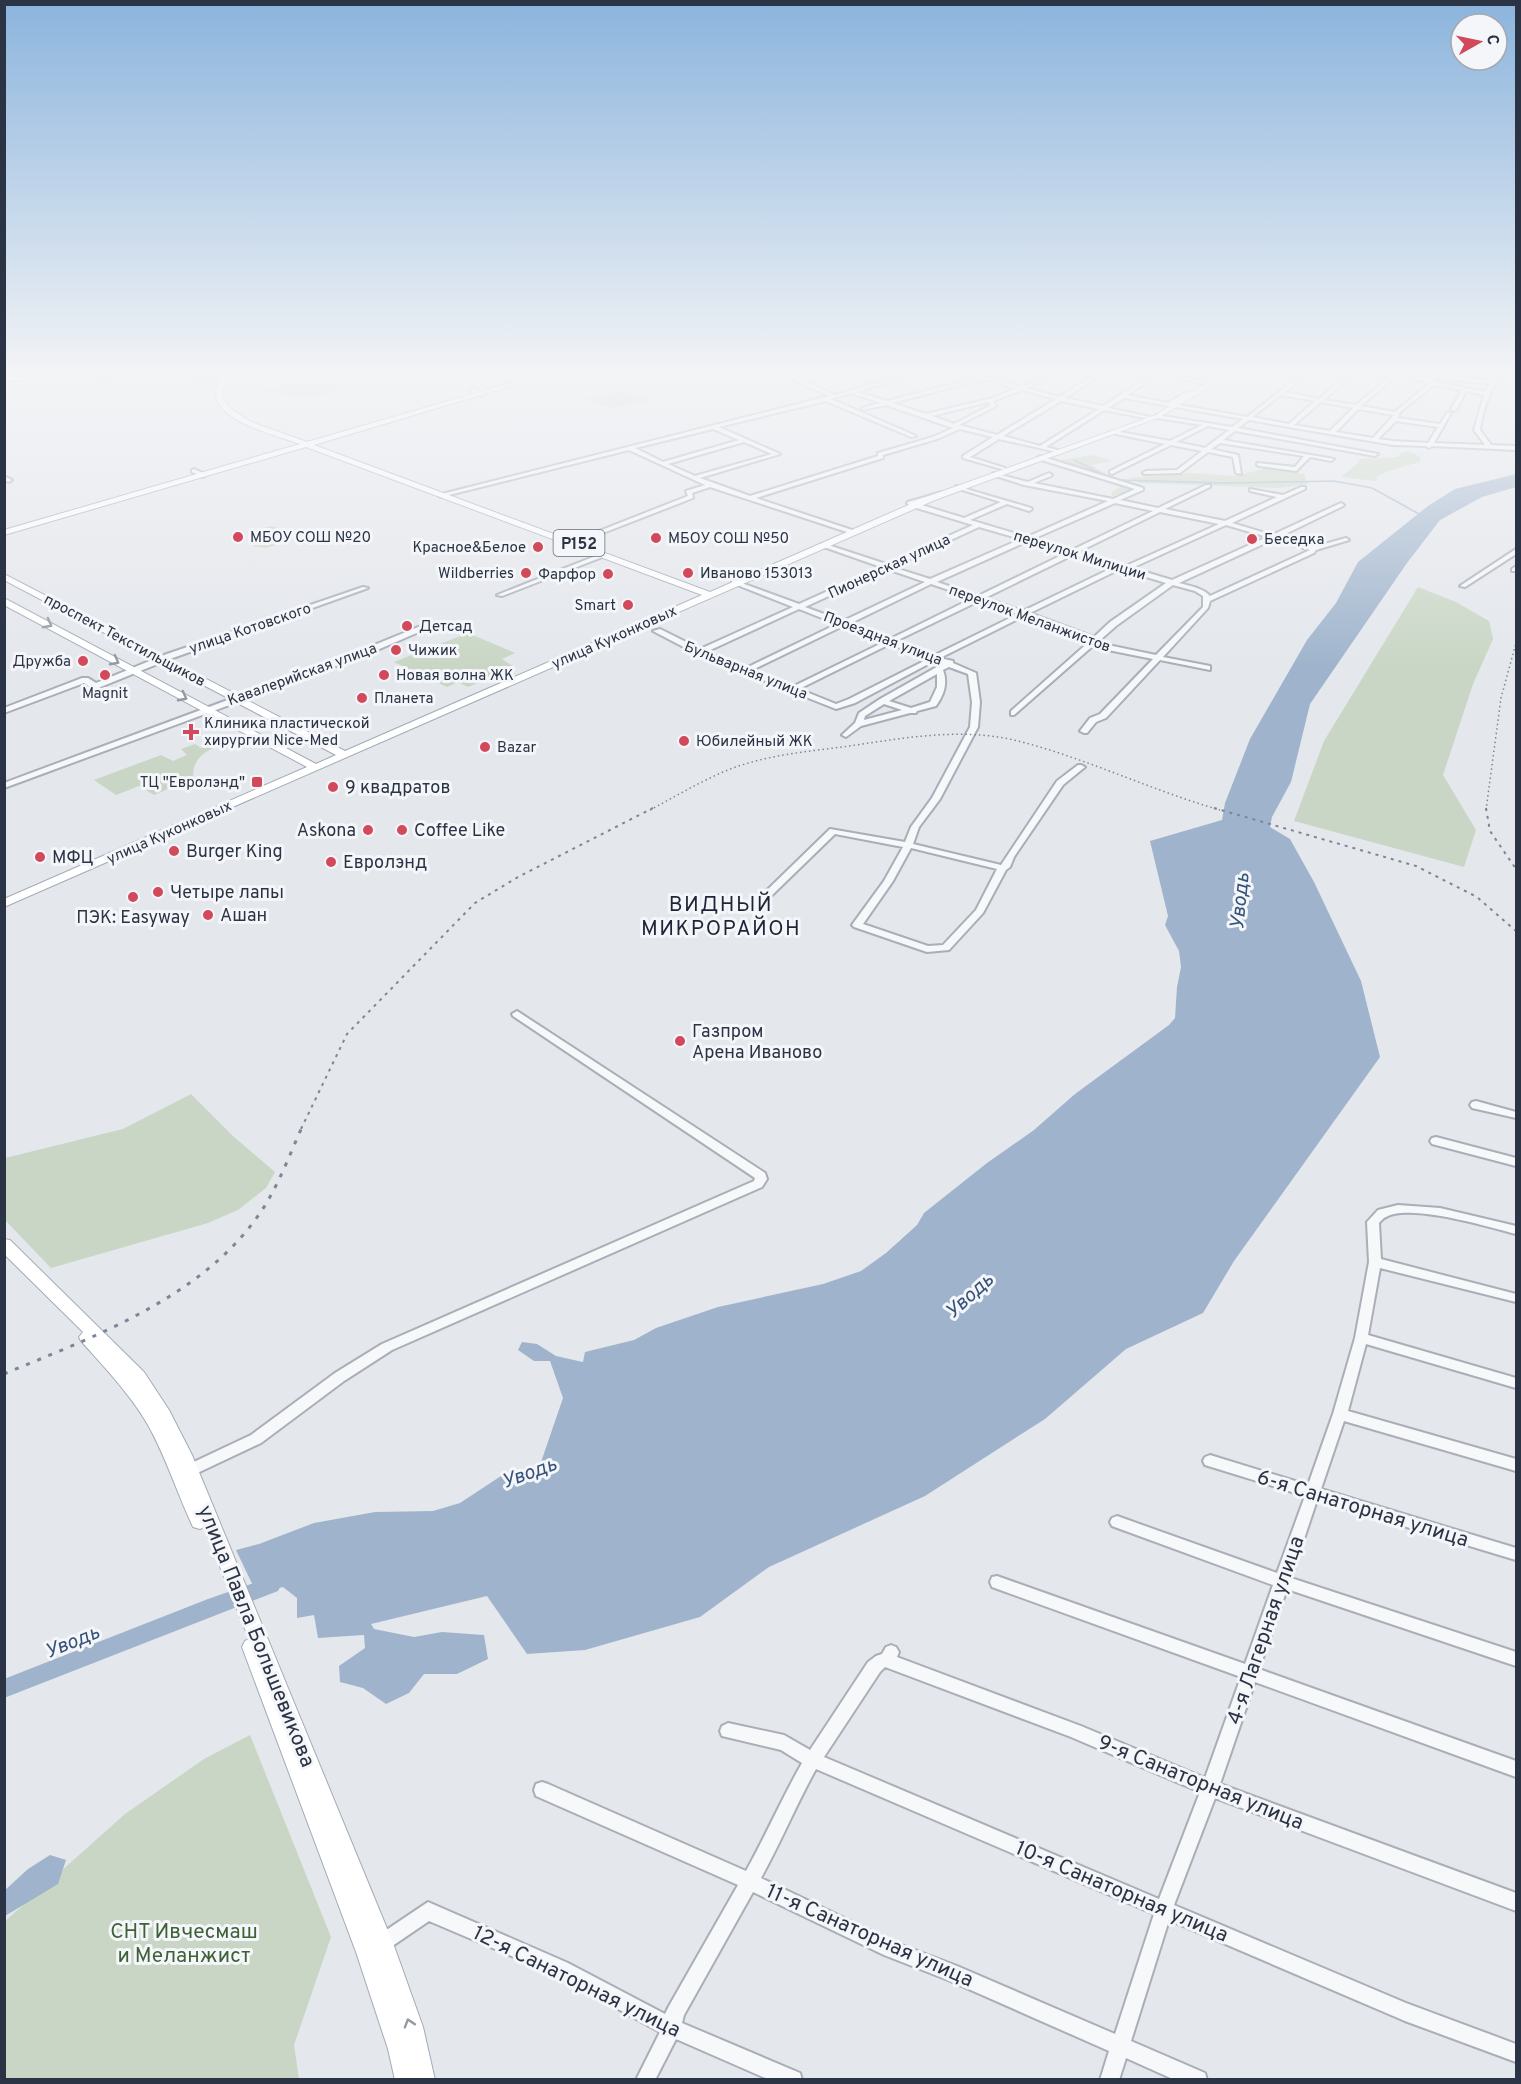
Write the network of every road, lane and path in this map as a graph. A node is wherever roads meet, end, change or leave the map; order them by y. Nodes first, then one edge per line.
1 (190, 472) edge
2 (197, 472) edge
3 (210, 472) edge
4 (386, 472) edge
5 (532, 472) edge
6 (680, 472) edge
7 (713, 472) edge
8 (832, 472) edge
9 (999, 472) junction
10 (1086, 472) edge
11 (1170, 472) edge
12 (1146, 473) dead end
13 (202, 475) junction
14 (1048, 475) dead end
15 (693, 478) junction
16 (1030, 483) junction
17 (710, 485) junction
18 (1209, 486) dead end
19 (958, 487) junction
20 (1303, 488) dead end
21 (1252, 490) dead end
22 (444, 494) junction
23 (1284, 497) junction
24 (750, 498) junction
25 (1115, 500) junction
26 (1007, 502) junction
27 (913, 505) junction
28 (1341, 505) dead end
29 (1029, 509) dead end
30 (1161, 510) junction
31 (964, 520) junction
32 (1226, 523) junction
33 (980, 524) junction
34 (4, 526) edge
35 (852, 532) junction
36 (4, 533) edge
37 (1272, 536) junction
38 (1026, 539) junction
39 (1346, 540) dead end
40 (579, 545) junction
41 (823, 545) junction
42 (1314, 549) junction
43 (1516, 551) edge
44 (1070, 552) junction
45 (605, 554) junction
46 (886, 567) junction
47 (1121, 568) junction
48 (4, 576) edge
49 (736, 582) junction
50 (930, 582) junction
51 (1172, 583) junction
52 (1462, 586) dead end
53 (366, 588) dead end
54 (710, 593) junction
55 (500, 596) dead end
56 (975, 598) junction
57 (1207, 600) junction
58 (4, 601) edge
59 (802, 607) junction
60 (1022, 614) junction
61 (844, 623) junction
62 (431, 625) dead end
63 (657, 631) dead end
64 (890, 640) junction
65 (1093, 642) junction
66 (595, 644) junction
67 (700, 652) junction
68 (935, 657) junction
69 (1159, 658) junction
70 (163, 660) junction
71 (950, 663) junction
72 (1207, 668) dead end
73 (747, 670) junction
74 (939, 670) junction
75 (135, 671) junction
76 (793, 689) junction
77 (236, 698) junction
78 (883, 701) junction
79 (206, 710) junction
80 (4, 711) edge
81 (913, 711) junction
82 (1014, 713) dead end
83 (858, 724) junction
84 (1084, 731) dead end
85 (846, 735) dead end
86 (327, 760) junction
87 (1081, 767) dead end
88 (4, 786) edge
89 (908, 845) junction
90 (1002, 868) junction
91 (764, 898) dead end
92 (4, 902) edge
93 (517, 1014) dead end
94 (1476, 1105) dead end
95 (1516, 1114) edge
96 (1436, 1141) dead end
97 (1516, 1162) edge
98 (1516, 1230) edge
99 (4, 1244) edge
100 (4, 1254) edge
101 (1375, 1262) junction
102 (1516, 1298) edge
103 (1361, 1338) junction
104 (1516, 1383) edge
105 (1340, 1414) junction
106 (1210, 1461) dead end
107 (1516, 1465) edge
108 (185, 1473) junction
109 (1312, 1493) junction
110 (1117, 1522) dead end
111 (1516, 1554) edge
112 (1281, 1581) junction
113 (997, 1582) dead end
114 (1516, 1659) edge
115 (1250, 1672) junction
116 (728, 1731) dead end
117 (813, 1760) junction
118 (1516, 1769) edge
119 (1210, 1788) junction
120 (542, 1790) dead end
121 (750, 1882) junction
122 (1516, 1902) edge
123 (1164, 1909) junction
124 (375, 1947) junction
125 (672, 2028) junction
126 (1118, 2046) junction
127 (1516, 2053) edge
128 (407, 2079) edge
129 (423, 2079) edge
130 (645, 2079) edge
131 (793, 2079) edge
132 (1109, 2079) edge
133 (1198, 2079) edge

1 - 34 main road
2 - 13 street
3 - 13 main road
4 - 22 main road, Р152
5 - 22 street
6 - 15 street
7 - 15 street
8 - 24 street
9 - 16 street
9 - 19 main road, улица Куконковых
9 - 27 main road, улица Куконковых
10 - 25 street
11 - 12 street
13 - 36 main road
14 - 16 street
15 - 17 street
16 - 25 street
17 - 24 street
17 - 40 street
18 - 30 street
19 - 26 street
19 - 27 main road, улица Куконковых
20 - 23 street
21 - 23 street
22 - 40 main road, Р152
23 - 32 street
24 - 35 street
25 - 30 street
25 - 38 street
26 - 29 street
26 - 31 street
27 - 31 street, переулок Милиции
27 - 35 main road, улица Куконковых
28 - 37 street
30 - 32 street
30 - 44 street
31 - 33 street, переулок Милиции
32 - 37 street
32 - 47 street
33 - 38 street, переулок Милиции
33 - 46 street, Пионерская улица
35 - 41 main road, улица Куконковых
35 - 49 main road, улица Куконковых
37 - 42 street
37 - 51 street
38 - 44 street, переулок Милиции
38 - 50 street
39 - 42 street
40 - 45 main road, Р152
41 - 46 street, переулок Меланжистов
41 - 49 main road, улица Куконковых
42 - 57 street
43 - 52 street
44 - 47 street, переулок Милиции
44 - 56 street
45 - 54 main road, Р152
45 - 55 street
46 - 50 street, переулок Меланжистов
46 - 59 street, Пионерская улица
47 - 51 street, переулок Милиции
47 - 60 street
48 - 70 main road, проспект Текстильщиков
49 - 54 main road, улица Куконковых
49 - 59 street, Проездная улица
50 - 56 street, переулок Меланжистов
50 - 61 street
51 - 57 street, переулок Милиции
51 - 65 street
53 - 70 street, улица Котовского
54 - 66 main road, улица Куконковых
56 - 60 street, переулок Меланжистов
56 - 64 street
57 - 69 street
58 -> 75 main road, проспект Текстильщиков
59 - 61 street, Проездная улица
59 - 67 street, Пионерская улица
60 - 65 street, переулок Меланжистов
60 - 68 street
61 - 64 street, Проездная улица
61 - 73 street
62 - 77 street, Кавалерийская улица
63 - 67 street, Бульварная улица
64 - 68 street, Проездная улица
64 - 76 street
65 - 69 street, переулок Меланжистов
65 - 82 street
66 - 86 main road, улица Куконковых
66 - 86 main road, улица Куконковых
67 - 73 street, Бульварная улица
68 - 71 street, Проездная улица
68 - 76 street, Бульварная улица
69 - 72 street, переулок Меланжистов
69 - 84 street
70 - 75 street, улица Котовского
70 - 77 main road, проспект Текстильщиков
71 - 74 street
71 - 89 street, Проездная улица
73 - 76 street, Бульварная улица
74 - 78 street
74 - 81 street
75 -> 79 main road, проспект Текстильщиков
75 - 80 street, улица Котовского
77 - 79 street, Кавалерийская улица
77 - 86 main road, проспект Текстильщиков
78 - 81 street
78 - 83 street
79 - 86 main road, проспект Текстильщиков
79 - 88 street, Кавалерийская улица
81 - 83 street
83 - 85 street
86 - 92 main road, улица Куконковых
87 - 90 street
89 - 90 street
89 - 90 street
89 - 91 street
93 - 108 street
94 - 95 street
96 - 97 street
98 - 101 street, 4-я Лагерная улица
99 - 108 main road, улица Павла Большевикова
100 - 108 main road, улица Павла Большевикова
101 - 102 street
101 - 103 street, 4-я Лагерная улица
103 - 104 street
103 - 105 street, 4-я Лагерная улица
105 - 107 street
105 - 109 street, 4-я Лагерная улица
106 - 109 street, 6-я Санаторная улица
108 - 124 main road, улица Павла Большевикова
109 - 111 street, 6-я Санаторная улица
109 - 112 street, 4-я Лагерная улица
110 - 112 street
112 - 114 street
112 - 115 street, 4-я Лагерная улица
113 - 115 street
115 - 118 street
115 - 119 street, 4-я Лагерная улица
116 - 117 street, 10-я Санаторная улица
117 - 119 street, 9-я Санаторная улица
117 - 121 street
117 - 123 street, 10-я Санаторная улица
119 - 122 street, 9-я Санаторная улица
119 - 123 street, 4-я Лагерная улица
120 - 121 street, 11-я Санаторная улица
121 - 125 street
121 - 126 street, 11-я Санаторная улица
123 - 126 street, 4-я Лагерная улица
123 - 127 street, 10-я Санаторная улица
124 - 125 street, 12-я Санаторная улица
124 - 128 main road, улица Павла Большевикова
129 -> 124 main road, улица Павла Большевикова
125 - 130 street
125 - 131 street, 12-я Санаторная улица
126 - 132 street, 4-я Лагерная улица
126 - 133 street, 11-я Санаторная улица

